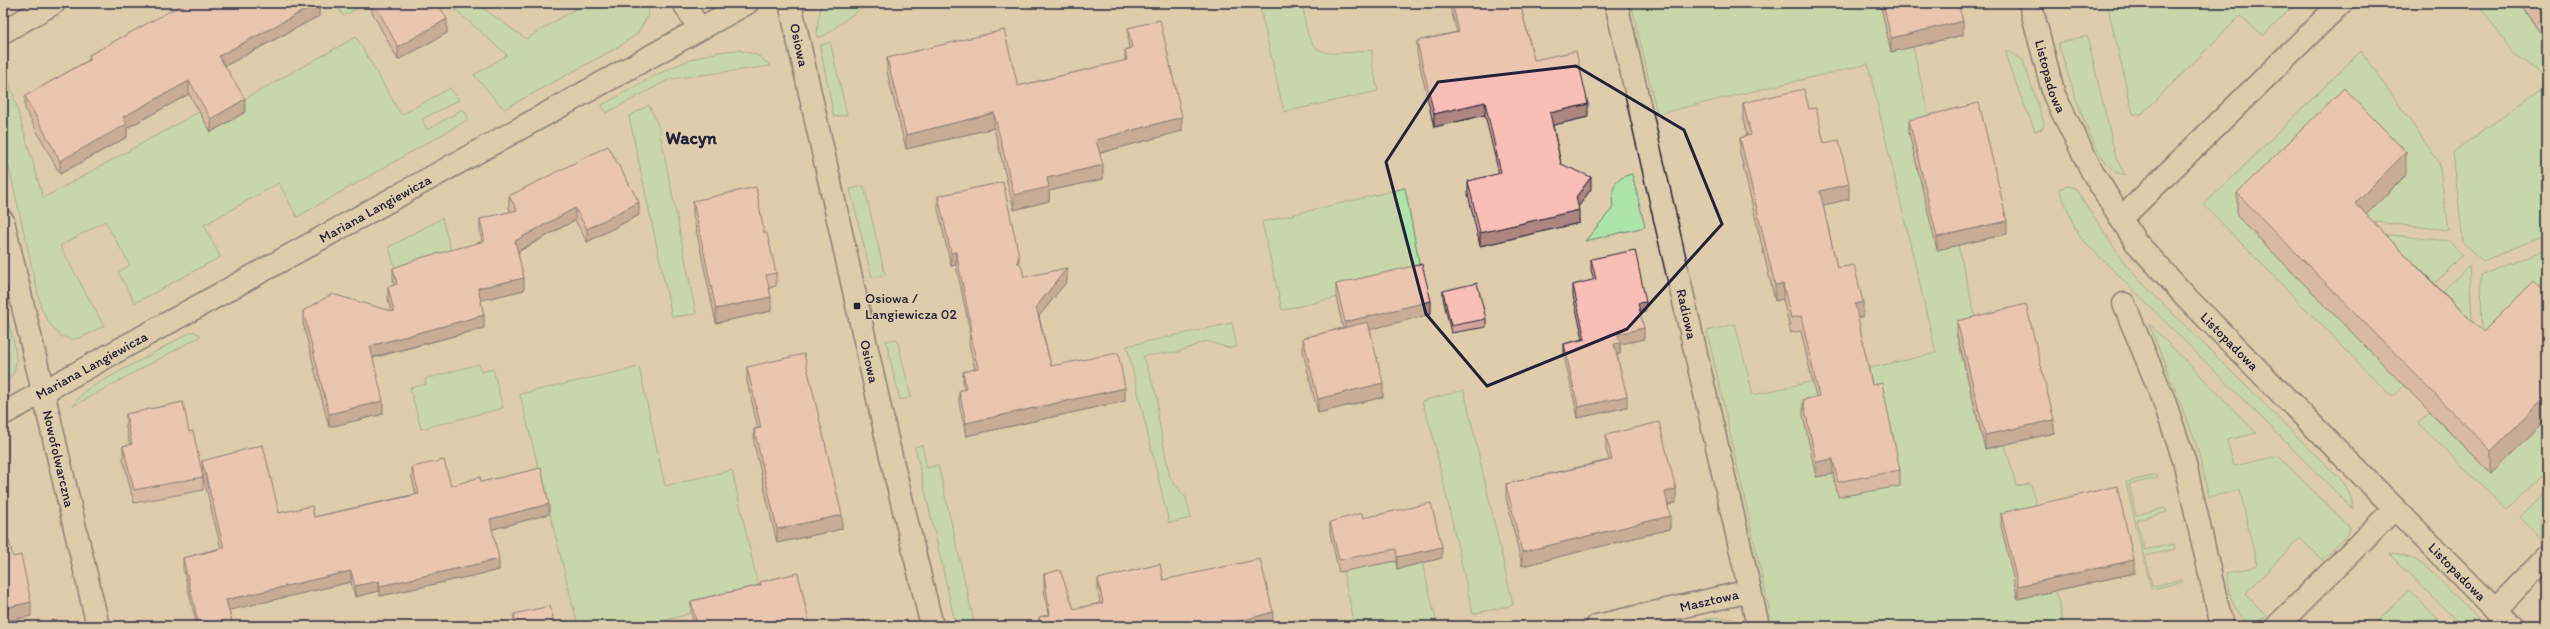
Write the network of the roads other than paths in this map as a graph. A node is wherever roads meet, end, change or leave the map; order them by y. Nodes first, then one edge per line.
1 (54, 3) edge
2 (684, 3) edge
3 (747, 3) edge
4 (790, 3) edge
5 (1616, 3) edge
6 (2030, 3) edge
7 (2341, 3) edge
8 (699, 29) junction
9 (3, 32) edge
10 (2121, 219) junction
11 (3, 221) edge
12 (2124, 304) dead end
13 (45, 391) junction
14 (3, 414) edge
15 (2394, 509) junction
16 (2547, 557) edge
17 (1750, 591) junction
18 (2494, 610) junction
19 (98, 626) edge
20 (932, 626) edge
21 (1597, 626) edge
22 (1758, 626) edge
23 (2222, 626) edge
24 (2277, 626) edge
25 (2511, 626) edge

1 - 9 street
2 - 8 street
3 - 8 street, Mariana Langiewicza
4 - 20 street, Osiowa
5 - 17 street, Radiowa
6 - 10 street, Listopadowa
7 - 10 street
8 - 13 street, Mariana Langiewicza
10 - 15 street, Listopadowa
11 - 13 street, Nowofolwarczna
12 - 23 street
13 - 14 street, Mariana Langiewicza
13 - 19 street, Nowofolwarczna
15 - 18 street, Listopadowa
15 - 24 street
16 - 18 street
17 - 21 street, Masztowa
17 - 22 street, Radiowa
18 - 25 street, Listopadowa

